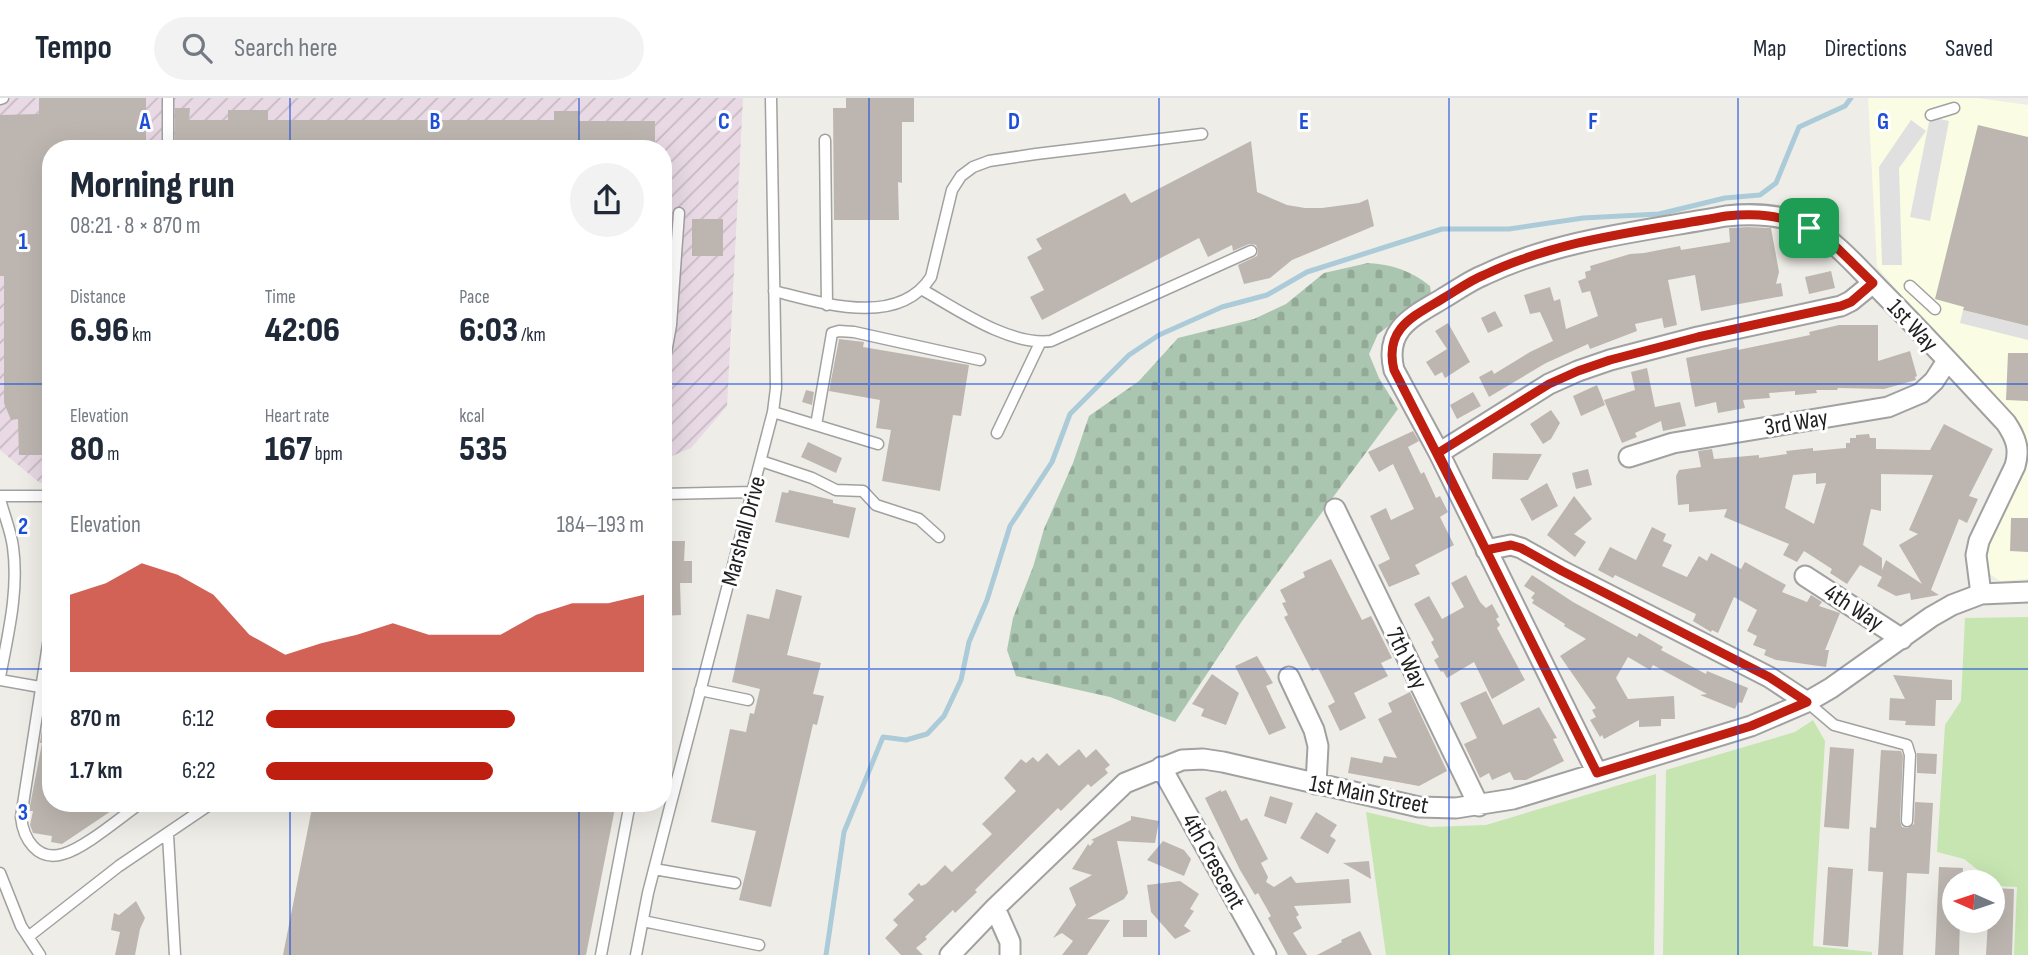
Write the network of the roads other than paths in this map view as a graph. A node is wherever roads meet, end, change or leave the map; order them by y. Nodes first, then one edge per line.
1 (168, 98) edge
2 (771, 98) edge
3 (1954, 108) dead end
4 (1931, 115) dead end
5 (1202, 134) dead end
6 (168, 140) edge
7 (825, 140) dead end
8 (679, 213) dead end
9 (1251, 251) dead end
10 (1873, 283) junction
11 (1910, 286) dead end
12 (923, 290) junction
13 (774, 291) junction
14 (828, 305) junction
15 (1935, 309) dead end
16 (672, 312) edge
17 (1040, 343) junction
18 (980, 360) dead end
19 (1947, 361) junction
20 (773, 412) junction
21 (816, 425) junction
22 (997, 433) dead end
23 (878, 444) dead end
24 (1438, 453) junction
25 (1629, 457) dead end
26 (761, 461) junction
27 (753, 492) junction
28 (672, 494) edge
29 (42, 496) edge
30 (0, 497) edge
31 (1335, 509) dead end
32 (939, 537) dead end
33 (1486, 550) junction
34 (1805, 576) dead end
35 (2028, 593) edge
36 (1981, 594) junction
37 (1902, 639) junction
38 (42, 676) edge
39 (1289, 677) dead end
40 (0, 678) edge
41 (40, 687) junction
42 (700, 690) junction
43 (748, 700) dead end
44 (1807, 702) junction
45 (1161, 767) junction
46 (1597, 773) junction
47 (1316, 784) junction
48 (672, 799) edge
49 (1479, 806) junction
50 (127, 812) edge
51 (200, 812) edge
52 (629, 812) edge
53 (669, 812) edge
54 (1907, 821) dead end
55 (168, 835) junction
56 (654, 869) junction
57 (0, 873) edge
58 (735, 883) dead end
59 (995, 908) junction
60 (643, 921) junction
61 (28, 937) junction
62 (759, 945) dead end
63 (40, 955) edge
64 (175, 955) edge
65 (601, 955) edge
66 (636, 955) edge
67 (950, 955) edge
68 (1010, 955) edge
69 (1266, 955) edge

1 - 6 lane
2 - 13 lane, Marshall Drive
3 - 4 lane
5 - 12 lane
7 - 14 lane
8 - 16 lane
9 - 17 lane
10 - 19 street, 1st Way
10 - 24 street
10 - 24 street, 1st Way
11 - 15 lane
12 - 14 lane
12 - 17 lane
13 - 14 lane
13 - 20 lane, Marshall Drive
17 - 22 lane
18 - 21 lane
19 - 25 street, 3rd Way
19 - 36 street, 1st Way
20 - 21 lane
20 - 26 lane, Marshall Drive
21 - 23 lane
24 - 33 street, 1st Way
26 - 27 lane, Marshall Drive
26 - 32 lane
27 - 28 lane
27 - 42 lane, Marshall Drive
29 - 30 lane
30 - 40 lane
31 - 49 street, 7th Way
33 - 44 street
33 - 46 street, 1st Way
34 - 37 street, 4th Way
35 - 36 street, 1st Main Street
36 - 37 street, 1st Main Street
37 - 44 street, 1st Main Street
38 - 41 lane
39 - 47 street
40 - 41 lane
41 - 50 lane
42 - 43 lane
42 - 48 lane, Marshall Drive
44 - 46 street, 1st Main Street
44 - 54 lane
45 - 47 street, 1st Main Street
45 - 59 street, 1st Main Street
45 - 69 street, 4th Crescent
46 - 49 street, 1st Main Street
47 - 49 street, 1st Main Street
51 - 55 lane
52 - 65 lane
53 - 56 lane, Marshall Drive
55 - 61 lane
55 - 64 lane
56 - 58 lane
56 - 60 lane, Marshall Drive
57 - 61 lane
59 - 67 street, 1st Main Street
59 - 68 street
60 - 62 lane
60 - 66 lane, Marshall Drive
61 - 63 lane

